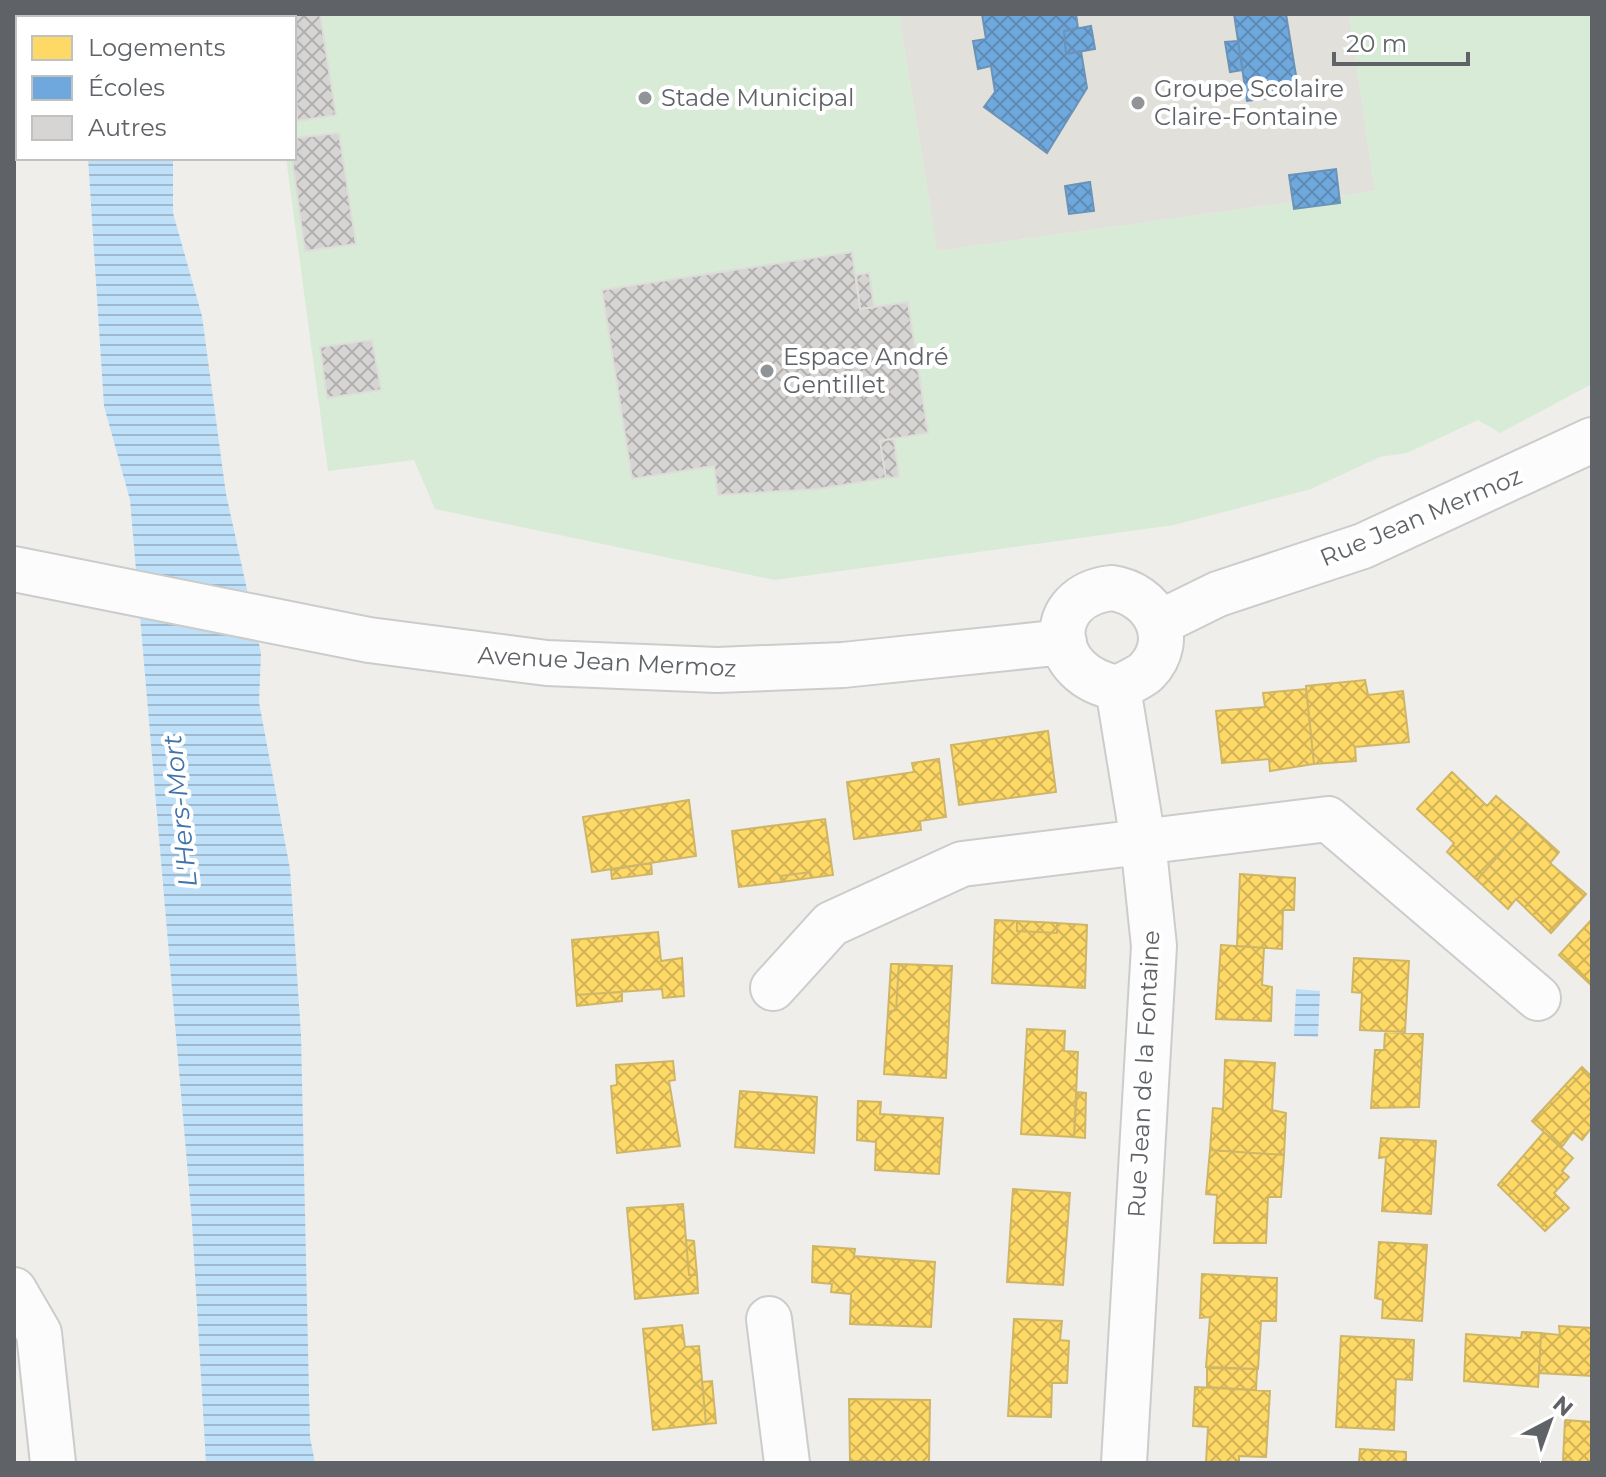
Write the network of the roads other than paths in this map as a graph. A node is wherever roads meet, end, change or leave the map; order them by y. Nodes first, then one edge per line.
1 (1592, 440) edge
2 (14, 569) edge
3 (1159, 623) junction
4 (1064, 642) junction
5 (1118, 688) junction
6 (1143, 841) junction
7 (773, 988) dead end
8 (1538, 998) dead end
9 (15, 1290) edge
10 (769, 1319) dead end
11 (53, 1463) edge
12 (787, 1463) edge
13 (1124, 1463) edge

1 - 3 street, Rue Jean Mermoz
2 - 4 street, Avenue Jean Mermoz
3 - 4 street
3 - 5 street
4 - 5 street
5 - 6 street, Rue Jean de la Fontaine
6 - 7 street
6 - 8 street
6 - 13 street, Rue Jean de la Fontaine
9 - 11 street
10 - 12 street

